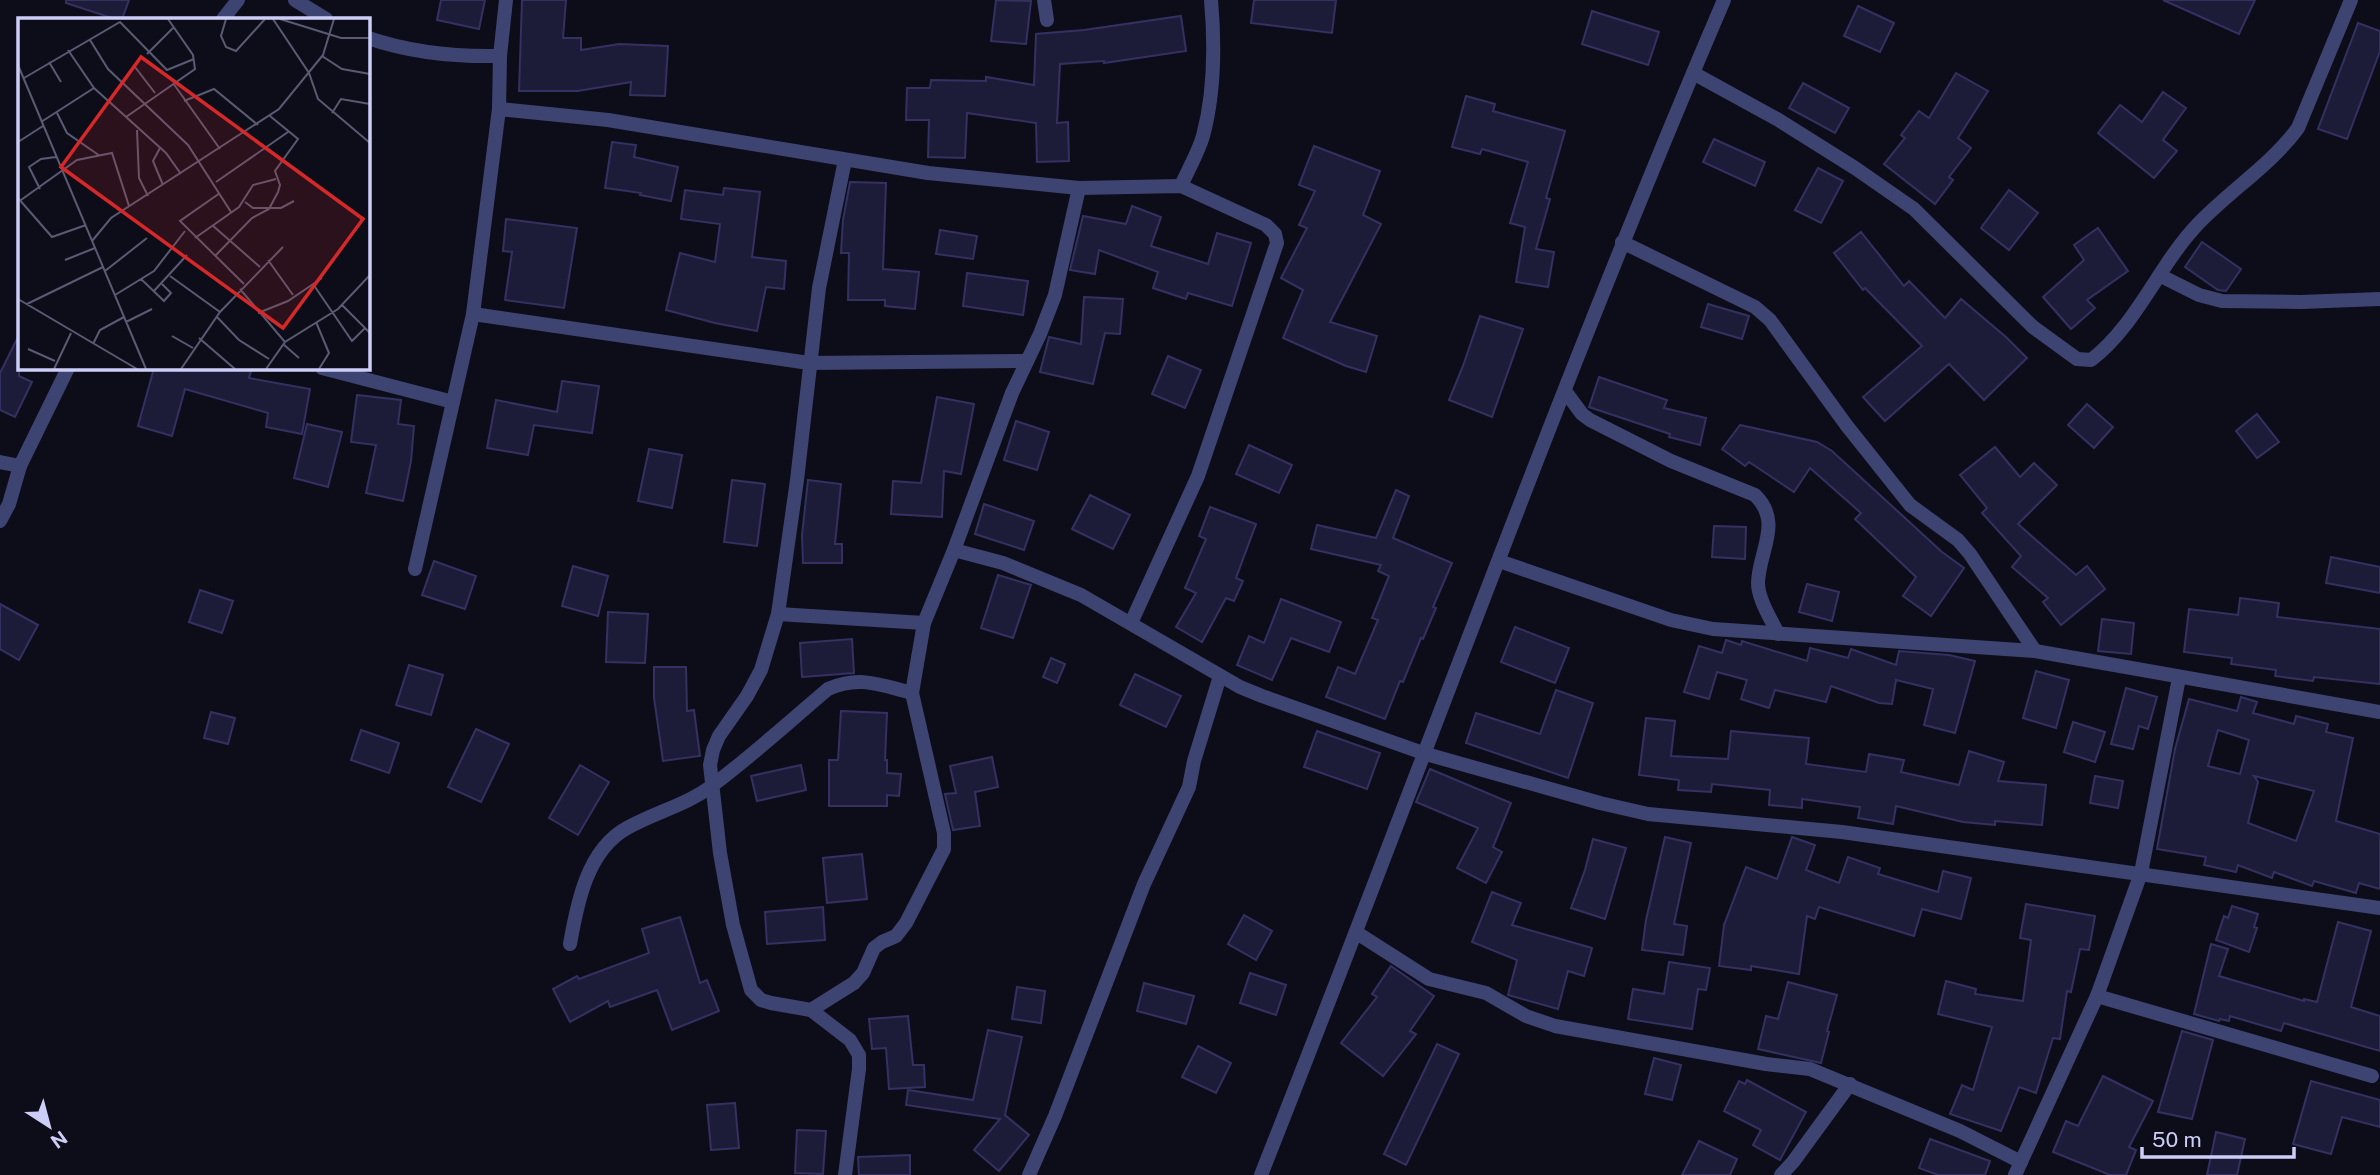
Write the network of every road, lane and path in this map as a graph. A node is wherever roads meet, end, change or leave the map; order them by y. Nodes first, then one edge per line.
1 (238, 0) edge
2 (295, 0) edge
3 (506, 0) edge
4 (1044, 0) edge
5 (1211, 0) edge
6 (1724, 0) edge
7 (2351, 0) edge
8 (224, 18) edge
9 (324, 18) edge
10 (1047, 20) dead end
11 (369, 38) edge
12 (500, 56) junction
13 (1693, 73) junction
14 (499, 109) junction
15 (845, 160) junction
16 (1181, 186) junction
17 (1079, 188) junction
18 (1622, 242) junction
19 (2161, 276) junction
20 (2380, 299) edge
21 (473, 314) junction
22 (1027, 361) junction
23 (809, 363) junction
24 (68, 369) edge
25 (326, 369) edge
26 (1565, 391) junction
27 (453, 402) junction
28 (0, 462) edge
29 (20, 466) junction
30 (0, 521) edge
31 (954, 550) junction
32 (1499, 561) junction
33 (415, 569) dead end
34 (778, 614) junction
35 (924, 623) junction
36 (1131, 623) junction
37 (1778, 634) junction
38 (2035, 651) junction
39 (1220, 676) junction
40 (2179, 677) junction
41 (912, 693) junction
42 (2380, 712) edge
43 (1426, 754) junction
44 (713, 785) junction
45 (2141, 873) junction
46 (2380, 908) edge
47 (1357, 933) junction
48 (570, 944) dead end
49 (2097, 996) junction
50 (811, 1010) junction
51 (2372, 1076) dead end
52 (1850, 1084) junction
53 (2018, 1168) edge
54 (845, 1175) edge
55 (1030, 1175) edge
56 (1261, 1175) edge
57 (1782, 1175) edge

1 - 8 street
2 - 9 street
3 - 12 street
4 - 10 street
5 - 16 street
6 - 13 street
7 - 19 street
11 - 12 street
12 - 14 street
13 - 18 street
13 - 19 street
14 - 15 street
14 - 21 street
15 - 17 street
15 - 23 street
16 - 17 street
16 - 36 street
17 - 22 street
18 - 26 street
18 - 38 street
19 - 20 street
21 - 23 street
21 - 27 street
22 - 23 street
22 - 31 street
23 - 34 street
24 - 29 street
25 - 27 street
26 - 32 street
26 - 37 street
27 - 33 street
28 - 29 street
29 - 30 street
31 - 35 street
31 - 36 street
32 - 37 street
32 - 43 street
34 - 35 street
34 - 44 street
35 - 41 street
36 - 39 street
37 - 38 street
38 - 40 street
39 - 43 street
39 - 55 street
40 - 42 street
40 - 45 street
41 - 44 street
41 - 50 street
43 - 45 street
43 - 47 street
44 - 48 street
44 - 50 street
45 - 46 street
45 - 49 street
47 - 52 street
47 - 56 street
49 - 51 street
49 - 53 street
50 - 54 street
52 - 53 street
52 - 57 street

